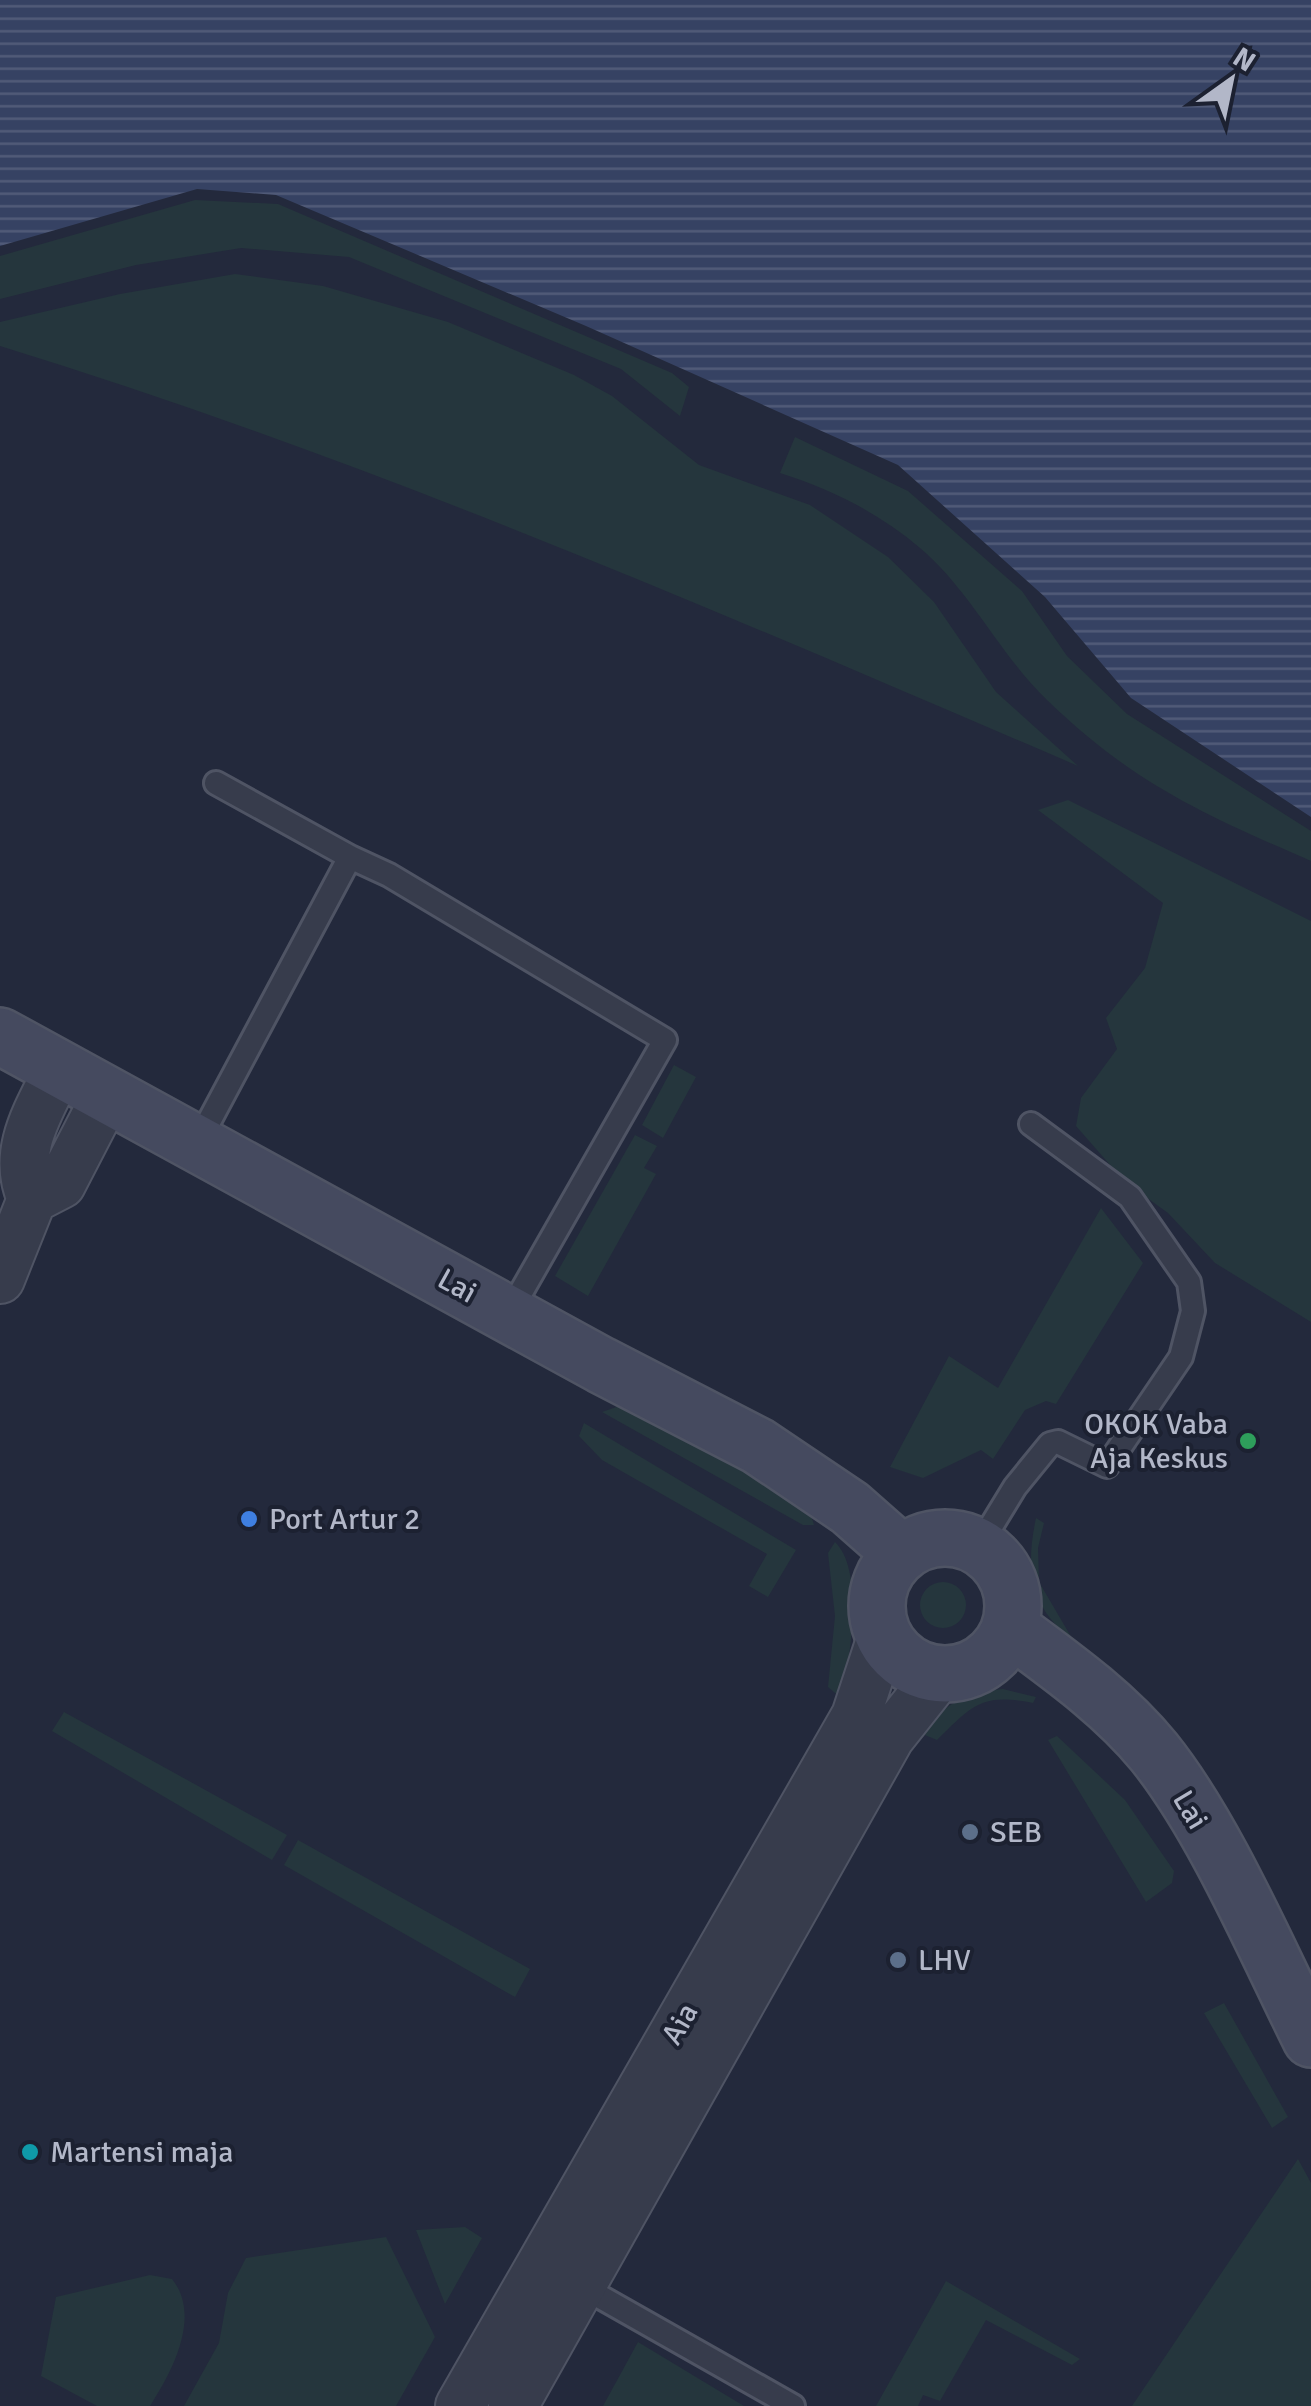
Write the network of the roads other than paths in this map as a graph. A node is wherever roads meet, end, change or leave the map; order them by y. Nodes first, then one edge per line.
1 (216, 784) dead end
2 (350, 858) junction
3 (0, 1036) edge
4 (59, 1069) junction
5 (107, 1095) junction
6 (1031, 1124) dead end
7 (198, 1144) junction
8 (19, 1209) edge
9 (0, 1279) edge
10 (508, 1314) junction
11 (979, 1546) junction
12 (901, 1553) junction
13 (1010, 1628) junction
14 (883, 1634) junction
15 (940, 1674) junction
16 (1311, 2039) edge
17 (582, 2286) junction
18 (460, 2406) edge
19 (513, 2406) edge
20 (793, 2406) edge

1 - 2 lane
2 - 7 lane
2 - 10 lane
3 - 4 street, Lai
4 - 5 street, Lai
4 - 8 street
5 - 7 street, Lai
5 - 8 street
6 - 11 lane
7 - 10 street, Lai
8 - 9 street
10 - 12 street, Lai
11 - 12 street
11 - 13 street
12 - 14 street
13 - 15 street
13 - 16 street, Lai
14 - 15 street
14 - 18 street, Aia
15 - 17 street, Aia
17 - 19 street, Aia
17 - 20 lane

